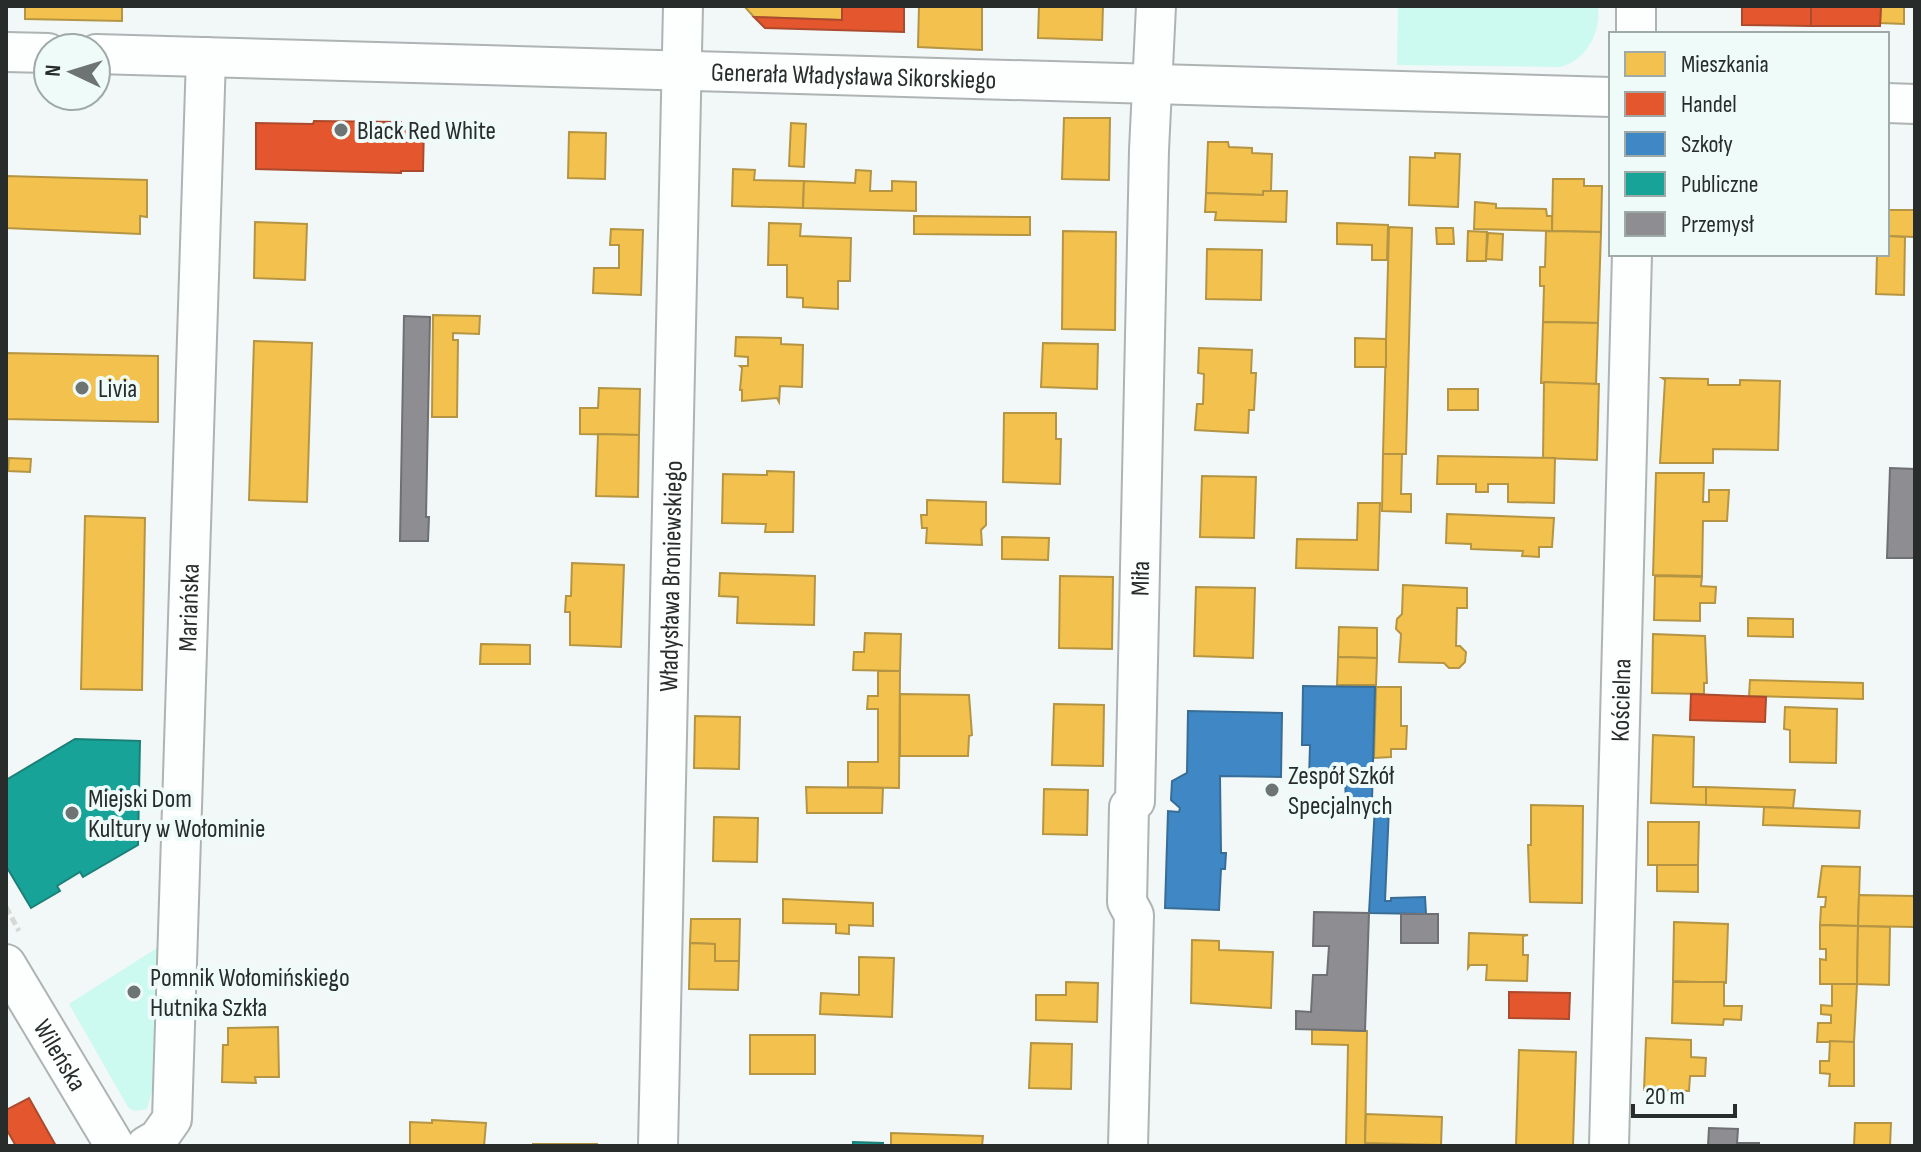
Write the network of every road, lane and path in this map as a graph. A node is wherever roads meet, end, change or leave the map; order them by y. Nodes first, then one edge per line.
1 (683, 6) edge
2 (1156, 6) edge
3 (1636, 6) edge
4 (1636, 32) edge
5 (6, 52) edge
6 (32, 53) edge
7 (112, 54) edge
8 (206, 57) junction
9 (681, 70) junction
10 (1151, 86) junction
11 (1609, 97) edge
12 (1889, 103) edge
13 (1915, 104) edge
14 (1632, 256) edge
15 (6, 964) edge
16 (115, 1146) edge
17 (146, 1146) edge
18 (658, 1146) edge
19 (1128, 1146) edge
20 (1609, 1146) edge

1 - 9 street, Władysława Broniewskiego
2 - 10 street, Miła
3 - 4 street
5 - 6 street
7 - 8 street, Generała Władysława Sikorskiego
8 - 9 street, Generała Władysława Sikorskiego
8 - 17 street, Mariańska
9 - 10 street, Generała Władysława Sikorskiego
9 - 18 street, Władysława Broniewskiego
10 - 11 street, Generała Władysława Sikorskiego
10 - 19 street, Miła
12 - 13 street
14 - 20 street, Kościelna
15 - 16 street, Wileńska

